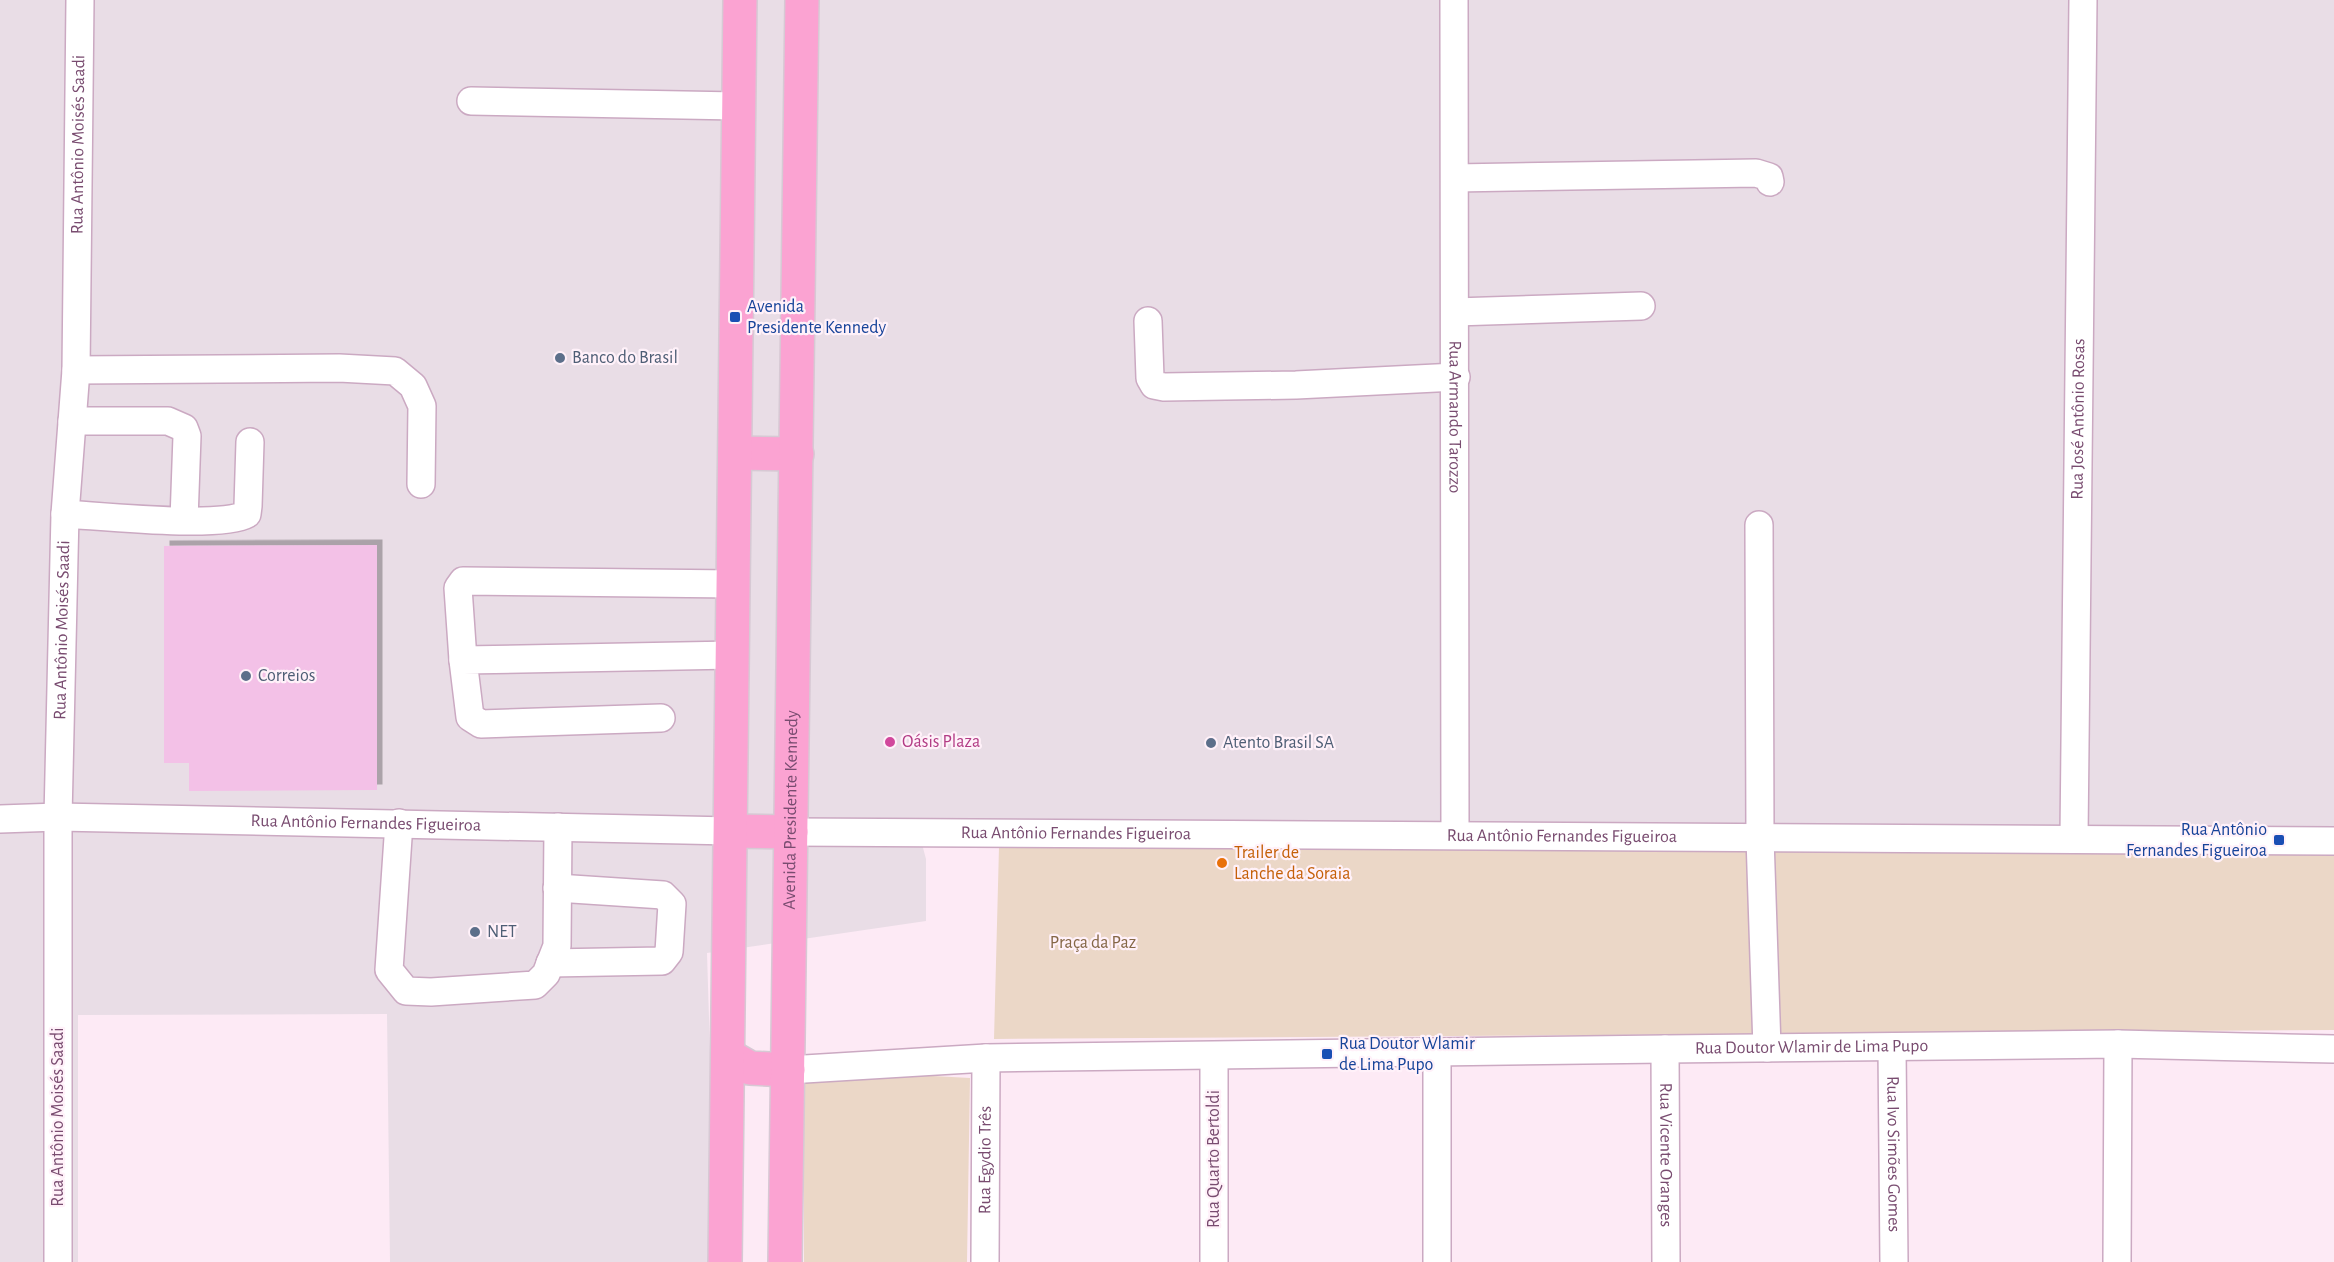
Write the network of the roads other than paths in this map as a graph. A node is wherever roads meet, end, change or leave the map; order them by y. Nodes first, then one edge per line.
1 (80, 0) edge
2 (740, 0) edge
3 (802, 0) edge
4 (1454, 0) edge
5 (2083, 0) edge
6 (471, 101) dead end
7 (737, 105) junction
8 (1455, 178) junction
9 (1770, 182) dead end
10 (1641, 306) dead end
11 (1455, 312) junction
12 (1148, 321) dead end
13 (76, 370) junction
14 (1455, 377) junction
15 (72, 421) junction
16 (250, 442) dead end
17 (735, 453) junction
18 (797, 454) junction
19 (421, 484) dead end
20 (65, 514) junction
21 (184, 520) junction
22 (1759, 525) dead end
23 (734, 584) junction
24 (733, 655) junction
25 (463, 660) junction
26 (661, 718) dead end
27 (58, 817) junction
28 (0, 819) edge
29 (399, 823) junction
30 (558, 827) junction
31 (731, 831) junction
32 (791, 832) junction
33 (1455, 834) junction
34 (2074, 837) junction
35 (1760, 838) junction
36 (2334, 840) edge
37 (557, 888) junction
38 (550, 963) junction
39 (2118, 1044) junction
40 (1767, 1048) junction
41 (1892, 1048) junction
42 (1665, 1049) junction
43 (2334, 1049) edge
44 (1437, 1052) junction
45 (729, 1056) junction
46 (1214, 1056) junction
47 (986, 1058) junction
48 (788, 1070) junction
49 (58, 1262) edge
50 (725, 1262) edge
51 (785, 1262) edge
52 (986, 1262) edge
53 (1214, 1262) edge
54 (1437, 1262) edge
55 (1666, 1262) edge
56 (1894, 1262) edge
57 (2117, 1262) edge

1 - 13 street, Rua Antônio Moisés Saadi
2 - 7 main road
3 - 18 main road, Avenida Presidente Kennedy
4 - 8 street, Rua Armando Tarozzo
5 - 34 street, Rua José Antônio Rosas
6 - 7 street
7 - 17 main road
8 - 9 street
8 - 11 street, Rua Armando Tarozzo
10 - 11 street
11 - 14 street, Rua Armando Tarozzo
12 - 14 street
13 - 15 street, Rua Antônio Moisés Saadi
13 - 19 street
14 - 33 street, Rua Armando Tarozzo
15 - 20 street, Rua Antônio Moisés Saadi
15 - 21 street
16 - 21 street
17 - 18 main road
17 - 23 main road
18 - 32 main road, Avenida Presidente Kennedy
20 - 21 street
20 - 27 street, Rua Antônio Moisés Saadi
22 - 35 street
23 - 24 main road
23 - 25 street
24 - 25 street
24 - 31 main road
25 - 26 street
27 - 28 street, Rua Antônio Fernandes Figueiroa
27 - 29 street, Rua Antônio Fernandes Figueiroa
27 - 49 street, Rua Antônio Moisés Saadi
29 - 30 street, Rua Antônio Fernandes Figueiroa
29 - 38 street
30 - 31 street, Rua Antônio Fernandes Figueiroa
30 - 37 street
31 - 32 main road
31 - 45 main road
32 - 33 street, Rua Antônio Fernandes Figueiroa
32 - 48 main road, Avenida Presidente Kennedy
33 - 35 street, Rua Antônio Fernandes Figueiroa
34 - 35 street, Rua Antônio Fernandes Figueiroa
34 - 36 street, Rua Antônio Fernandes Figueiroa
35 - 40 street
37 - 38 street
37 - 38 street
39 - 41 street, Rua Doutor Wlamir de Lima Pupo
39 - 43 street, Rua Doutor Wlamir de Lima Pupo
39 - 57 street
40 - 41 street, Rua Doutor Wlamir de Lima Pupo
40 - 42 street, Rua Doutor Wlamir de Lima Pupo
41 - 56 street, Rua Ivo Simões Gomes
42 - 44 street, Rua Doutor Wlamir de Lima Pupo
42 - 55 street, Rua Vicente Oranges
44 - 46 street, Rua Doutor Wlamir de Lima Pupo
44 - 54 street
45 - 48 main road
45 - 50 main road
46 - 47 street, Rua Doutor Wlamir de Lima Pupo
46 - 53 street, Rua Quarto Bertoldi
47 - 48 street, Rua Doutor Wlamir de Lima Pupo
47 - 52 street, Rua Egydio Três
48 - 51 main road, Avenida Presidente Kennedy

